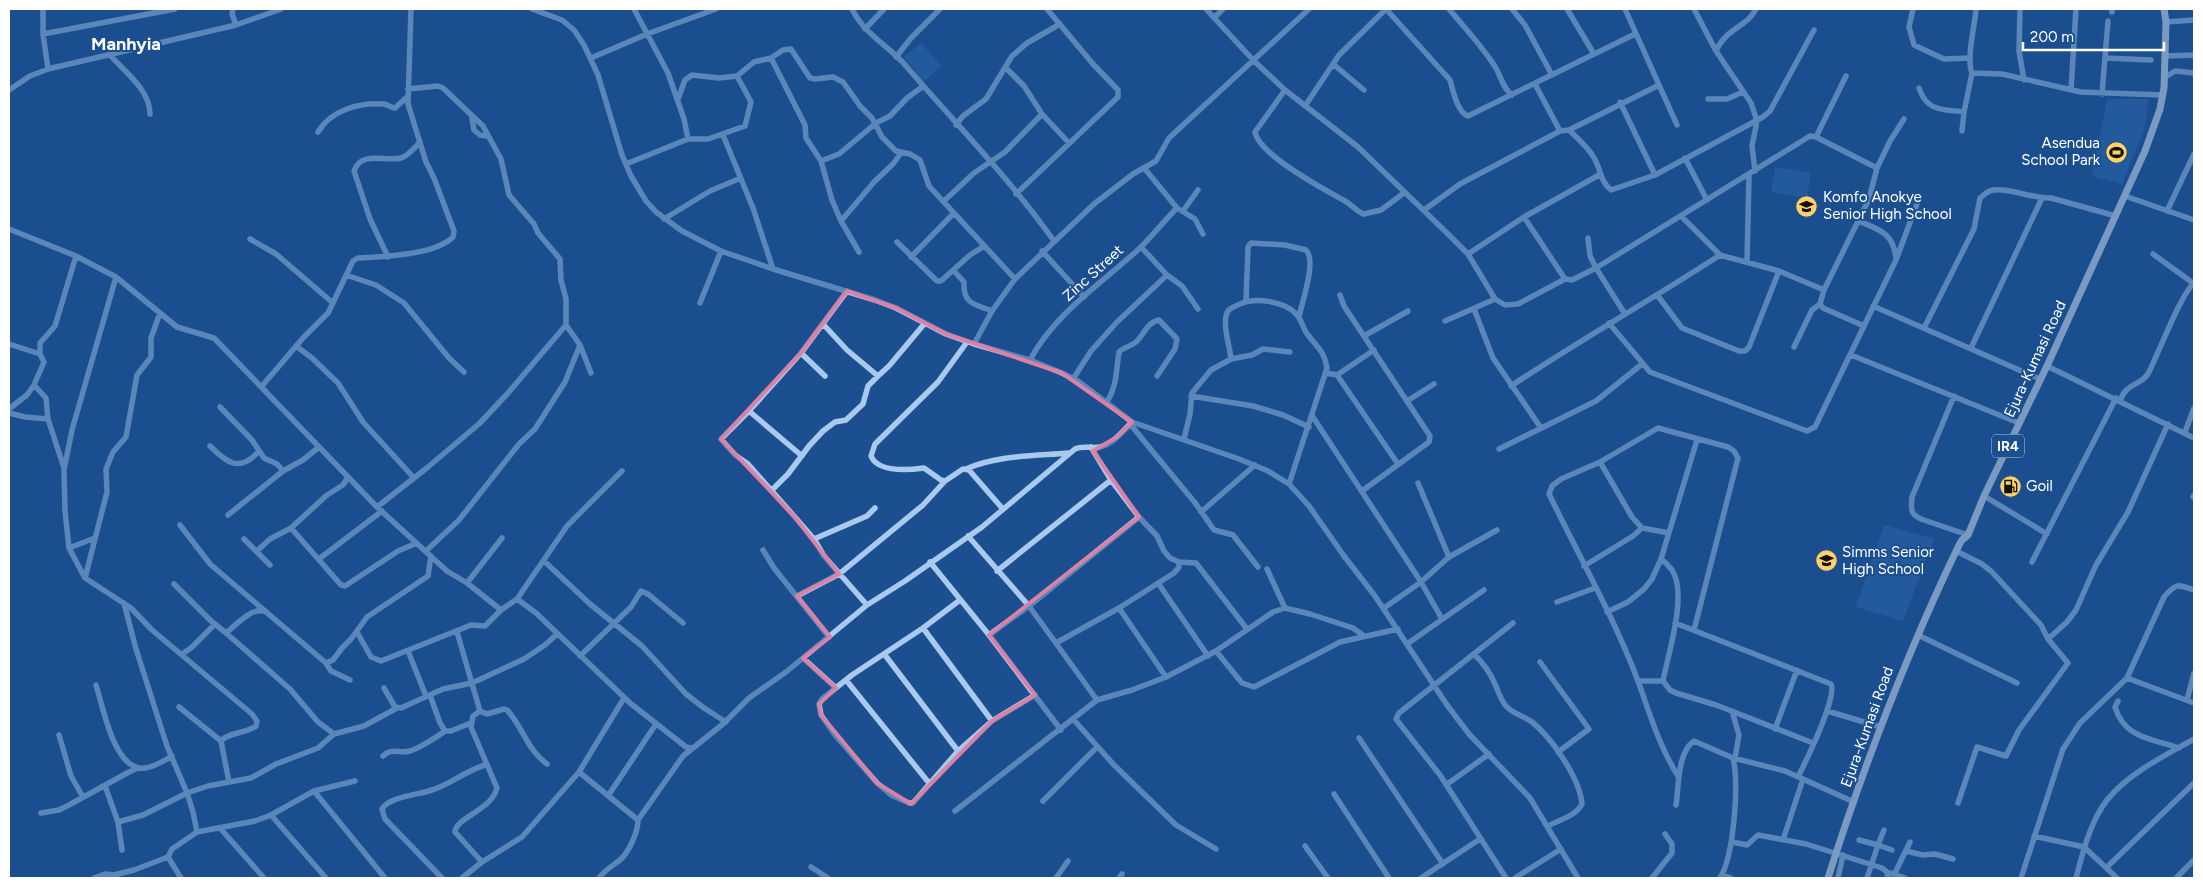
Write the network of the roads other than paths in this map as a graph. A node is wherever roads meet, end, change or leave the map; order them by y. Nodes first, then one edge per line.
1 (43, 9) edge
2 (175, 9) edge
3 (233, 9) edge
4 (281, 9) edge
5 (411, 9) edge
6 (532, 9) edge
7 (634, 9) edge
8 (716, 9) edge
9 (852, 9) edge
10 (884, 9) edge
11 (940, 9) edge
12 (1048, 9) edge
13 (1206, 9) edge
14 (1223, 9) edge
15 (1309, 9) edge
16 (1386, 9) edge
17 (1449, 9) edge
18 (1514, 9) edge
19 (1567, 9) edge
20 (1625, 9) edge
21 (1694, 9) edge
22 (1756, 9) edge
23 (1912, 9) edge
24 (1976, 9) edge
25 (2020, 9) edge
26 (2076, 9) edge
27 (2164, 9) edge
28 (554, 12) edge
29 (1214, 18) junction
30 (2194, 20) edge
31 (2108, 21) dead end
32 (2166, 22) junction
33 (1060, 24) junction
34 (236, 25) junction
35 (865, 28) junction
36 (1814, 30) dead end
37 (43, 34) junction
38 (647, 34) junction
39 (1636, 34) junction
40 (1716, 51) junction
41 (1594, 54) junction
42 (2194, 54) edge
43 (110, 55) junction
44 (896, 56) junction
45 (2165, 56) junction
46 (591, 58) junction
47 (772, 58) junction
48 (1970, 58) junction
49 (2105, 58) junction
50 (2151, 60) dead end
51 (1254, 61) junction
52 (1332, 64) junction
53 (1006, 68) junction
54 (48, 69) junction
55 (1972, 73) junction
56 (2194, 73) edge
57 (1552, 75) junction
58 (737, 76) junction
59 (1846, 76) dead end
60 (2164, 78) junction
61 (2024, 80) junction
62 (1536, 84) junction
63 (1659, 85) junction
64 (922, 87) junction
65 (1919, 88) dead end
66 (9, 90) edge
67 (408, 90) junction
68 (1285, 90) junction
69 (1364, 90) dead end
70 (2071, 90) junction
71 (1743, 92) junction
72 (2102, 94) junction
73 (1512, 95) junction
74 (2163, 95) junction
75 (407, 97) junction
76 (678, 99) junction
77 (1708, 100) dead end
78 (1620, 102) junction
79 (1305, 106) junction
80 (1964, 112) junction
81 (150, 114) dead end
82 (1042, 114) junction
83 (1904, 119) dead end
84 (1757, 121) junction
85 (876, 123) junction
86 (956, 125) junction
87 (1677, 125) dead end
88 (1569, 130) junction
89 (1560, 131) junction
90 (1962, 131) dead end
91 (318, 132) dead end
92 (723, 135) junction
93 (1816, 137) junction
94 (688, 139) junction
95 (420, 142) junction
96 (1069, 143) junction
97 (901, 153) junction
98 (2194, 154) edge
99 (1685, 158) junction
100 (821, 161) junction
101 (991, 163) junction
102 (626, 164) junction
103 (1877, 168) junction
104 (1145, 169) junction
105 (1755, 171) junction
106 (1599, 175) junction
107 (1655, 175) junction
108 (1749, 176) junction
109 (741, 178) junction
110 (1198, 190) dead end
111 (1404, 193) junction
112 (1016, 194) junction
113 (2125, 196) junction
114 (2042, 198) junction
115 (944, 200) junction
116 (1707, 200) junction
117 (1918, 201) dead end
118 (1176, 208) junction
119 (1424, 210) junction
120 (1183, 211) junction
121 (2167, 211) junction
122 (953, 214) junction
123 (1681, 216) junction
124 (2116, 216) junction
125 (1524, 217) junction
126 (664, 219) junction
127 (2194, 220) edge
128 (841, 221) junction
129 (1859, 221) junction
130 (9, 229) edge
131 (1203, 234) dead end
132 (1588, 238) dead end
133 (250, 240) dead end
134 (1054, 241) junction
135 (897, 242) dead end
136 (984, 246) junction
137 (1141, 247) junction
138 (722, 251) junction
139 (859, 252) dead end
140 (1042, 252) junction
141 (1468, 254) junction
142 (2153, 254) dead end
143 (1720, 255) junction
144 (76, 256) junction
145 (912, 256) junction
146 (388, 257) junction
147 (1896, 260) junction
148 (1747, 262) junction
149 (1596, 268) junction
150 (773, 269) junction
151 (954, 271) junction
152 (1779, 271) junction
153 (346, 275) junction
154 (1167, 275) junction
155 (116, 277) junction
156 (1015, 279) junction
157 (1565, 279) junction
158 (2194, 283) edge
159 (1824, 290) junction
160 (847, 291) junction
161 (1340, 295) dead end
162 (1658, 296) junction
163 (1084, 297) junction
164 (1495, 299) junction
165 (1246, 301) junction
166 (333, 303) junction
167 (700, 303) dead end
168 (1820, 304) junction
169 (1873, 306) junction
170 (1198, 309) dead end
171 (1474, 309) junction
172 (992, 311) junction
173 (1408, 311) dead end
174 (160, 313) junction
175 (1625, 314) junction
176 (1299, 317) junction
177 (1445, 321) dead end
178 (925, 323) junction
179 (1609, 323) junction
180 (823, 324) junction
181 (566, 325) junction
182 (1864, 326) junction
183 (1924, 328) junction
184 (1364, 336) junction
185 (967, 342) junction
186 (9, 344) edge
187 (974, 344) junction
188 (296, 346) junction
189 (580, 346) junction
190 (1794, 347) dead end
191 (1971, 348) junction
192 (1374, 350) junction
193 (1290, 352) dead end
194 (800, 353) junction
195 (40, 354) junction
196 (1851, 354) junction
197 (1231, 359) junction
198 (1030, 360) junction
199 (1642, 364) junction
200 (2047, 366) junction
201 (464, 372) dead end
202 (591, 373) dead end
203 (1326, 373) junction
204 (1337, 375) junction
205 (826, 376) dead end
206 (878, 376) junction
207 (1157, 376) dead end
208 (1073, 378) junction
209 (2040, 379) junction
210 (1434, 384) dead end
211 (34, 385) junction
212 (262, 386) junction
213 (1511, 386) junction
214 (1191, 396) junction
215 (1954, 396) junction
216 (2118, 400) junction
217 (1407, 401) junction
218 (1107, 402) junction
219 (220, 407) dead end
220 (2194, 408) edge
221 (9, 411) edge
222 (750, 411) junction
223 (1313, 417) junction
224 (48, 419) junction
225 (1131, 423) junction
226 (2019, 423) junction
227 (2168, 424) junction
228 (1309, 427) junction
229 (1541, 428) junction
230 (2185, 432) junction
231 (2194, 438) edge
232 (1184, 439) junction
233 (1696, 440) junction
234 (210, 446) dead end
235 (319, 447) junction
236 (1091, 447) junction
237 (1499, 449) dead end
238 (258, 452) junction
239 (1069, 454) junction
240 (802, 456) junction
241 (1600, 462) junction
242 (1398, 464) junction
243 (1255, 465) junction
244 (966, 469) junction
245 (64, 470) junction
246 (622, 470) dead end
247 (283, 471) junction
248 (348, 477) junction
249 (414, 478) junction
250 (1111, 480) junction
251 (945, 481) junction
252 (1418, 483) dead end
253 (1290, 484) junction
254 (772, 490) junction
255 (1362, 491) junction
256 (1984, 496) junction
257 (875, 508) dead end
258 (1002, 508) junction
259 (379, 509) junction
260 (1201, 512) junction
261 (228, 515) dead end
262 (1139, 517) junction
263 (180, 525) dead end
264 (291, 528) junction
265 (1642, 528) junction
266 (1496, 530) dead end
267 (1669, 534) junction
268 (2046, 534) junction
269 (1968, 535) junction
270 (968, 536) junction
271 (95, 538) junction
272 (502, 538) dead end
273 (244, 539) dead end
274 (814, 539) junction
275 (417, 543) junction
276 (70, 548) junction
277 (763, 550) dead end
278 (257, 551) junction
279 (1956, 551) junction
280 (428, 554) junction
281 (1449, 557) junction
282 (319, 559) junction
283 (1661, 559) junction
284 (544, 561) junction
285 (930, 562) junction
286 (1179, 562) junction
287 (2032, 562) dead end
288 (270, 565) dead end
289 (1584, 566) junction
290 (1258, 567) dead end
291 (1267, 569) dead end
292 (997, 571) junction
293 (838, 574) junction
294 (85, 578) junction
295 (467, 582) junction
296 (1421, 582) junction
297 (1158, 583) junction
298 (174, 584) dead end
299 (1595, 588) junction
300 (1484, 590) dead end
301 (2194, 590) edge
302 (797, 596) junction
303 (516, 599) junction
304 (960, 600) junction
305 (1556, 602) dead end
306 (124, 604) junction
307 (867, 605) junction
308 (1028, 606) junction
309 (1119, 608) junction
310 (1285, 608) junction
311 (1384, 608) junction
312 (501, 610) junction
313 (265, 611) junction
314 (1607, 612) junction
315 (1442, 619) junction
316 (683, 623) dead end
317 (1675, 623) junction
318 (215, 624) junction
319 (613, 624) junction
320 (1513, 624) dead end
321 (923, 628) junction
322 (1247, 629) junction
323 (1398, 629) junction
324 (1694, 630) junction
325 (357, 632) junction
326 (457, 632) junction
327 (226, 633) junction
328 (557, 634) junction
329 (989, 635) junction
330 (1918, 635) junction
331 (1364, 636) junction
332 (829, 637) junction
333 (2048, 639) junction
334 (1056, 643) junction
335 (1407, 644) junction
336 (408, 651) junction
337 (1216, 651) junction
338 (182, 654) junction
339 (1474, 654) junction
340 (885, 655) junction
341 (580, 656) junction
342 (1208, 656) junction
343 (803, 658) junction
344 (1540, 662) dead end
345 (326, 663) junction
346 (1797, 670) junction
347 (2194, 674) edge
348 (1166, 677) junction
349 (2127, 678) junction
350 (350, 680) dead end
351 (846, 680) junction
352 (1638, 681) junction
353 (1663, 681) junction
354 (2016, 682) dead end
355 (472, 683) junction
356 (96, 685) dead end
357 (1435, 685) junction
358 (384, 688) dead end
359 (836, 688) junction
360 (428, 695) junction
361 (1035, 695) junction
362 (624, 698) junction
363 (1096, 700) junction
364 (2187, 700) junction
365 (2118, 701) dead end
366 (2194, 703) edge
367 (179, 707) dead end
368 (397, 708) junction
369 (480, 711) junction
370 (1732, 711) junction
371 (1827, 711) junction
372 (1074, 720) junction
373 (992, 721) junction
374 (726, 722) junction
375 (471, 723) junction
376 (656, 724) junction
377 (1881, 727) junction
378 (1775, 729) junction
379 (1061, 730) junction
380 (445, 731) junction
381 (334, 734) junction
382 (59, 735) dead end
383 (1359, 738) dead end
384 (2194, 739) edge
385 (221, 741) junction
386 (1814, 743) junction
387 (1098, 747) junction
388 (691, 748) junction
389 (2179, 748) junction
390 (958, 751) junction
391 (1558, 752) junction
392 (1489, 754) junction
393 (172, 756) junction
394 (383, 756) dead end
395 (1734, 758) junction
396 (486, 764) junction
397 (547, 764) dead end
398 (138, 768) junction
399 (578, 772) junction
400 (1678, 776) junction
401 (1801, 778) junction
402 (355, 781) dead end
403 (229, 782) junction
404 (929, 783) junction
405 (2194, 783) edge
406 (1446, 785) junction
407 (106, 786) junction
408 (314, 791) junction
409 (186, 793) junction
410 (1334, 794) dead end
411 (608, 796) junction
412 (82, 797) junction
413 (1043, 801) dead end
414 (1854, 802) junction
415 (1958, 803) dead end
416 (1676, 805) dead end
417 (956, 811) dead end
418 (41, 813) dead end
419 (271, 815) junction
420 (638, 820) junction
421 (118, 822) junction
422 (1548, 826) junction
423 (220, 828) junction
424 (1884, 830) dead end
425 (197, 832) junction
426 (1665, 834) dead end
427 (2034, 836) junction
428 (1480, 838) junction
429 (1783, 840) junction
430 (1859, 840) dead end
431 (1732, 842) junction
432 (1910, 842) dead end
433 (1878, 845) junction
434 (1305, 846) dead end
435 (2084, 847) junction
436 (1216, 849) dead end
437 (1561, 849) junction
438 (122, 850) dead end
439 (1892, 850) dead end
440 (1906, 851) junction
441 (1840, 854) junction
442 (168, 857) junction
443 (1953, 859) dead end
444 (1068, 861) dead end
445 (482, 862) junction
446 (2193, 863) edge
447 (1443, 864) junction
448 (1872, 866) junction
449 (811, 867) dead end
450 (2107, 867) junction
451 (1894, 874) junction
452 (1888, 875) edge
453 (1721, 876) edge
454 (94, 878) edge
455 (181, 878) edge
456 (264, 878) edge
457 (326, 878) edge
458 (385, 878) edge
459 (442, 878) edge
460 (463, 878) edge
461 (599, 878) edge
462 (828, 878) edge
463 (1056, 878) edge
464 (1328, 878) edge
465 (1389, 878) edge
466 (1421, 878) edge
467 (1506, 878) edge
468 (1515, 878) edge
469 (1577, 878) edge
470 (1652, 878) edge
471 (1731, 878) edge
472 (1828, 878) edge
473 (1838, 878) edge
474 (1867, 878) edge
475 (1905, 878) edge
476 (2021, 878) edge
477 (2076, 878) edge
478 (2117, 878) edge
479 (2176, 878) edge

1 - 37 street
2 - 37 street
3 - 34 street
4 - 34 street
5 - 67 street
6 - 28 street
7 - 38 street
8 - 38 street
9 - 35 street
10 - 35 street
11 - 44 street
12 - 33 street
13 - 29 street
14 - 29 street
15 - 51 street
16 - 52 street
16 - 73 street
17 - 73 street
18 - 57 street
19 - 41 street
20 - 39 street
21 - 40 street
22 - 40 street
23 - 48 street
24 - 48 street
25 - 61 street
26 - 70 street
27 - 32 main road, Ejura-Kumasi Road / IR4
28 - 46 street
29 - 51 street
30 - 32 street
31 - 49 street
32 - 45 main road, Ejura-Kumasi Road / IR4
33 - 53 street
33 - 96 street
34 - 43 street
35 - 44 street
36 - 84 street
37 - 54 street
38 - 46 street
38 - 76 street
39 - 41 street
39 - 63 street
40 - 71 street
41 - 57 street
42 - 45 street
43 - 54 street
43 - 81 street
44 - 64 street
45 - 60 main road, Ejura-Kumasi Road / IR4
46 - 102 street
47 - 58 street
47 - 85 street
47 - 100 street
48 - 55 street
49 - 50 street
49 - 72 street
51 - 68 street
51 - 104 street
52 - 69 street
52 - 79 street
53 - 82 street
53 - 86 street
54 - 66 street
55 - 61 street
55 - 80 street
56 - 60 street
57 - 62 street
58 - 76 street
58 - 92 street
59 - 93 street
60 - 74 main road, Ejura-Kumasi Road / IR4
61 - 70 street
62 - 73 street
62 - 89 street
63 - 78 street
63 - 87 street
64 - 85 street
64 - 86 street
65 - 80 street
67 - 75 street
67 - 181 street
68 - 79 street
68 - 111 street
70 - 72 street
71 - 77 street
71 - 84 street
72 - 74 street
74 - 113 main road, Ejura-Kumasi Road / IR4
75 - 91 street
75 - 95 street
76 - 94 street
78 - 88 street
78 - 107 street
79 - 111 street
80 - 90 street
82 - 96 street
82 - 101 street
83 - 103 street
84 - 99 street
84 - 105 street
85 - 97 street
85 - 100 street
86 - 101 street
88 - 89 street
88 - 106 street
89 - 119 street
92 - 94 street
92 - 109 street
93 - 103 street
93 - 105 street
94 - 102 street
95 - 146 street
95 - 146 street
96 - 112 street
97 - 115 street
97 - 128 street
98 - 121 street
99 - 107 street
99 - 116 street
100 - 128 street
101 - 112 street
101 - 115 street
102 - 126 street
103 - 129 street
104 - 118 street
104 - 134 street
105 - 108 street
106 - 107 street
106 - 125 street
108 - 116 street
108 - 148 street
109 - 126 street
109 - 150 street
110 - 120 street
111 - 119 street
112 - 134 street
113 - 121 street
113 - 124 main road, Ejura-Kumasi Road / IR4
114 - 124 street
114 - 183 street
114 - 191 street
115 - 122 street
116 - 123 street
117 - 147 street
118 - 120 street
118 - 137 street, Zinc Street
119 - 141 street
120 - 131 street
121 - 127 street
122 - 136 street
122 - 145 street
123 - 143 street
123 - 149 street
124 - 200 main road, Ejura-Kumasi Road / IR4
125 - 141 street
125 - 157 street
126 - 138 street
128 - 139 street
129 - 147 street
129 - 159 street
130 - 144 street
132 - 149 street
133 - 166 street
134 - 140 street
135 - 145 street
136 - 151 street
136 - 156 street
137 - 154 street
137 - 163 street, Zinc Street
138 - 150 street
138 - 167 street
140 - 156 street
140 - 163 street
141 - 164 street
142 - 158 street
143 - 148 street
143 - 162 street
144 - 155 street
144 - 195 street
145 - 151 street
146 - 153 street
147 - 169 street
148 - 152 street
149 - 157 street
149 - 175 street
150 - 160 street
151 - 172 street
152 - 159 street
152 - 162 street
153 - 166 street
153 - 201 street
154 - 170 street
154 - 208 street
155 - 174 street
155 - 245 street
156 - 172 street
157 - 164 street
158 - 216 street
159 - 168 street
160 - 178 street
160 - 180 street
161 - 184 street
162 - 175 street
163 - 198 street, Zinc Street
164 - 171 street
165 - 176 street
165 - 176 street
165 - 197 street
166 - 188 street
168 - 182 street
168 - 190 street
169 - 182 street
169 - 183 street
171 - 177 street
171 - 213 street
172 - 187 street
173 - 184 street
174 - 212 street
174 - 271 street
175 - 179 street
176 - 203 street
178 - 185 street
178 - 206 street
179 - 199 street
179 - 213 street
180 - 194 street
180 - 206 street
181 - 189 street
181 - 249 street
182 - 196 street
183 - 191 street
184 - 192 street
185 - 187 street
185 - 251 street
186 - 195 street
187 - 198 street
188 - 212 street
188 - 249 street
189 - 202 street
189 - 280 street
191 - 209 street
192 - 204 street
192 - 217 street
193 - 197 street
194 - 205 street
194 - 222 street
195 - 211 street
196 - 199 street
196 - 215 street
197 - 214 street
198 - 208 street
199 - 229 street
200 - 209 main road, Ejura-Kumasi Road / IR4
200 - 216 street
203 - 204 street
203 - 223 street
204 - 242 street
206 - 240 street
207 - 218 street
208 - 218 street
209 - 226 main road, Ejura-Kumasi Road / IR4
210 - 217 street
211 - 221 street
211 - 224 street
212 - 235 street
213 - 229 street
214 - 228 street
214 - 232 street
215 - 226 street
215 - 269 street
216 - 227 street
216 - 268 street
217 - 242 street
218 - 225 street
219 - 238 street
220 - 230 street
221 - 224 street
222 - 240 street
222 - 254 street
223 - 228 street
223 - 255 street
224 - 245 street
225 - 232 street
225 - 236 street
225 - 260 street
226 - 256 main road, Ejura-Kumasi Road / IR4
227 - 230 street
227 - 333 street
228 - 253 street
229 - 237 street
230 - 231 street
232 - 243 street
233 - 241 street
233 - 267 street
233 - 324 street
234 - 238 street
235 - 247 street
235 - 248 street
236 - 239 street
236 - 250 street
238 - 247 street
239 - 244 street
239 - 258 street
240 - 254 street
241 - 265 street
241 - 289 street
242 - 255 street
243 - 253 street
243 - 260 street
244 - 251 street
244 - 258 street
245 - 276 street
246 - 284 street
247 - 261 street
248 - 259 street
248 - 264 street
249 - 259 street
250 - 262 street
250 - 292 street
251 - 293 street
252 - 281 street
253 - 311 street
254 - 274 street
255 - 296 street
256 - 268 street
256 - 269 main road, Ejura-Kumasi Road / IR4
257 - 274 street
258 - 270 street
259 - 275 street
259 - 282 street
260 - 290 street
262 - 286 street
262 - 308 street
263 - 313 street
264 - 278 street
264 - 282 street
265 - 267 street
265 - 289 street
266 - 281 street
267 - 283 street
268 - 287 street
269 - 279 main road, Ejura-Kumasi Road / IR4
270 - 285 street
270 - 292 street
271 - 276 street
271 - 294 street
272 - 295 street
273 - 278 street
274 - 293 street
275 - 280 street
275 - 282 street
276 - 294 street
277 - 302 street
278 - 288 street
279 - 330 main road, Ejura-Kumasi Road / IR4
279 - 333 street
280 - 295 street
280 - 325 street
281 - 296 street
283 - 314 street
283 - 317 street
284 - 303 street
284 - 319 street
285 - 304 street
285 - 307 street
286 - 297 street
286 - 322 street
289 - 299 street
291 - 310 street
292 - 308 street
293 - 302 street
293 - 307 street
294 - 306 street
295 - 312 street
296 - 311 street
296 - 315 street
297 - 309 street
297 - 342 street
298 - 318 street
299 - 305 street
299 - 314 street
300 - 315 street
301 - 349 street
302 - 332 street
303 - 312 street
303 - 328 street
304 - 321 street
304 - 329 street
306 - 338 street
306 - 393 street
307 - 332 street
308 - 329 street
308 - 334 street
309 - 334 street
309 - 348 street
310 - 322 street
310 - 331 street
311 - 323 street
312 - 326 street
313 - 327 street
313 - 345 street
314 - 352 street
315 - 335 street
316 - 319 street
317 - 324 street
317 - 353 street
318 - 327 street
318 - 338 street
319 - 341 street
319 - 374 street
320 - 339 street
321 - 340 street
321 - 373 street
322 - 337 street
323 - 331 street
323 - 335 street
324 - 346 street
325 - 336 street
325 - 345 street
326 - 336 street
326 - 355 street
327 - 381 street
328 - 341 street
328 - 355 street
329 - 361 street
330 - 354 street
330 - 377 main road, Ejura-Kumasi Road / IR4
331 - 337 street
332 - 343 street
333 - 415 street
334 - 363 street
335 - 357 street
336 - 360 street
337 - 342 street
338 - 385 street
339 - 357 street
339 - 391 street
340 - 351 street
340 - 390 street
341 - 362 street
342 - 348 street
343 - 359 street
343 - 374 street
344 - 391 street
345 - 350 street
346 - 371 street
346 - 378 street
347 - 364 street
348 - 363 street
349 - 364 street
349 - 427 street
351 - 359 street
351 - 404 street
352 - 353 street
352 - 400 street
353 - 370 street
355 - 360 street
355 - 369 street
356 - 398 street
357 - 392 street
357 - 406 street
358 - 368 street
359 - 404 street
360 - 368 street
360 - 380 street
361 - 373 street
361 - 379 street
362 - 376 street
362 - 399 street
363 - 372 street
364 - 366 street
365 - 389 street
367 - 385 street
368 - 381 street
369 - 375 street
369 - 397 street
370 - 378 street
370 - 395 street
371 - 377 street
371 - 386 street
372 - 379 street
372 - 387 street
373 - 390 street
374 - 388 street
375 - 380 street
375 - 396 street
376 - 388 street
376 - 411 street
377 - 414 main road, Ejura-Kumasi Road / IR4
378 - 386 street
379 - 417 street
380 - 394 street
381 - 403 street
382 - 412 street
383 - 447 street
384 - 389 street
385 - 403 street
386 - 401 street
387 - 413 street
387 - 436 street
388 - 420 street
389 - 435 street
390 - 404 street
391 - 422 street
392 - 406 street
392 - 422 street
393 - 398 street
393 - 409 street
395 - 400 street
395 - 401 street
395 - 431 street
396 - 445 street
396 - 459 street
398 - 407 street
399 - 411 street
399 - 445 street
400 - 416 street
401 - 414 street
401 - 429 street
402 - 408 street
403 - 409 street
405 - 450 street
406 - 428 street
407 - 412 street
407 - 421 street
408 - 419 street
408 - 458 street
409 - 421 street
409 - 425 street
410 - 465 street
411 - 420 street
412 - 418 street
414 - 441 main road, Ejura-Kumasi Road / IR4
419 - 423 street
419 - 457 street
420 - 461 street
421 - 438 street
422 - 437 street
423 - 425 street
423 - 456 street
424 - 433 street
425 - 442 street
426 - 470 street
427 - 435 street
427 - 476 street
428 - 447 street
428 - 467 street
429 - 431 street
429 - 441 street
430 - 433 street
431 - 453 street
432 - 440 street
433 - 439 street
433 - 448 street
434 - 464 street
435 - 450 street
435 - 477 street
437 - 468 street
437 - 469 street
440 - 443 street
440 - 451 street
441 - 448 street
441 - 472 main road, Ejura-Kumasi Road / IR4
441 - 473 street
442 - 454 street
442 - 455 street
444 - 463 street
445 - 460 street
446 - 479 street
447 - 466 street
448 - 452 street
448 - 474 street
449 - 462 street
450 - 478 street
451 - 452 street
451 - 475 street
453 - 471 street

